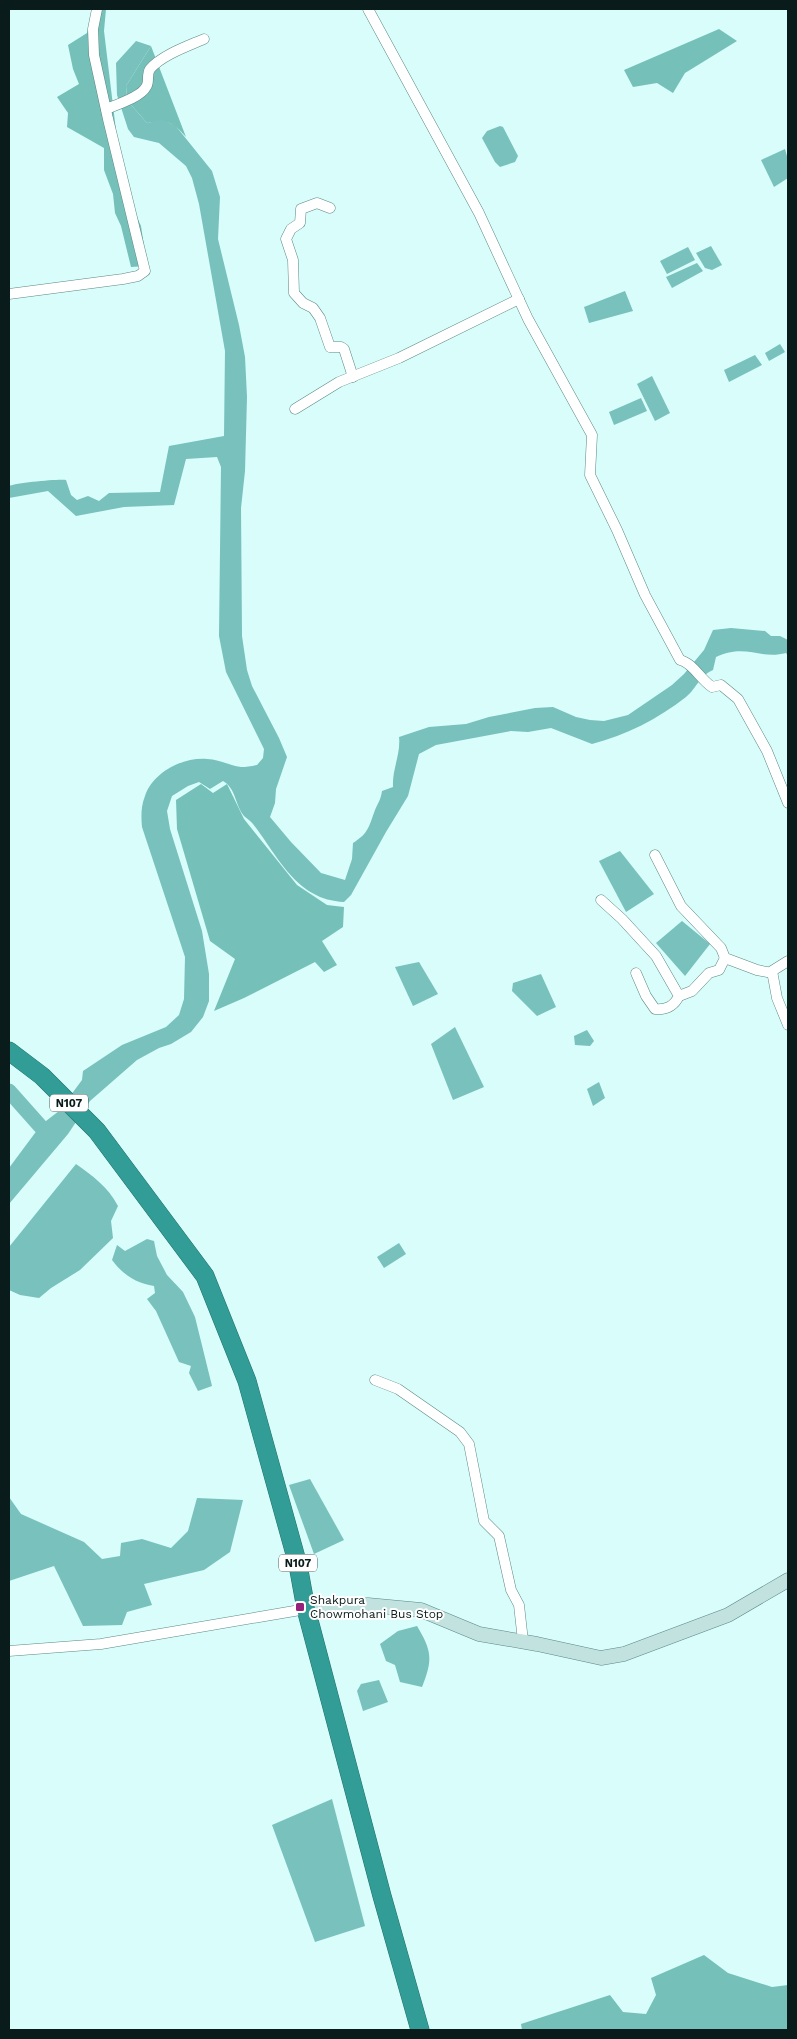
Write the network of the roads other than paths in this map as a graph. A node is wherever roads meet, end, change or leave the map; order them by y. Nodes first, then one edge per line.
1 (97, 9) edge
2 (368, 9) edge
3 (204, 39) dead end
4 (106, 109) junction
5 (330, 208) dead end
6 (9, 294) edge
7 (519, 299) junction
8 (353, 376) junction
9 (295, 409) dead end
10 (788, 802) edge
11 (655, 855) dead end
12 (601, 900) dead end
13 (725, 958) junction
14 (788, 961) edge
15 (636, 973) dead end
16 (772, 973) junction
17 (679, 996) junction
18 (788, 1025) edge
19 (9, 1052) edge
20 (375, 1380) dead end
21 (788, 1580) edge
22 (306, 1609) junction
23 (523, 1641) junction
24 (9, 1651) edge
25 (420, 2030) edge

1 - 4 street
2 - 7 street
3 - 4 street
4 - 6 street
5 - 8 street
7 - 8 street
7 - 10 street
8 - 9 street
11 - 13 street
12 - 17 street
13 - 16 street
13 - 17 street
14 - 16 street
15 - 17 street
16 - 18 street
19 - 22 highway, N107
20 - 23 street
21 - 23 main road
22 - 23 main road
22 - 24 street
22 - 25 highway, N107

